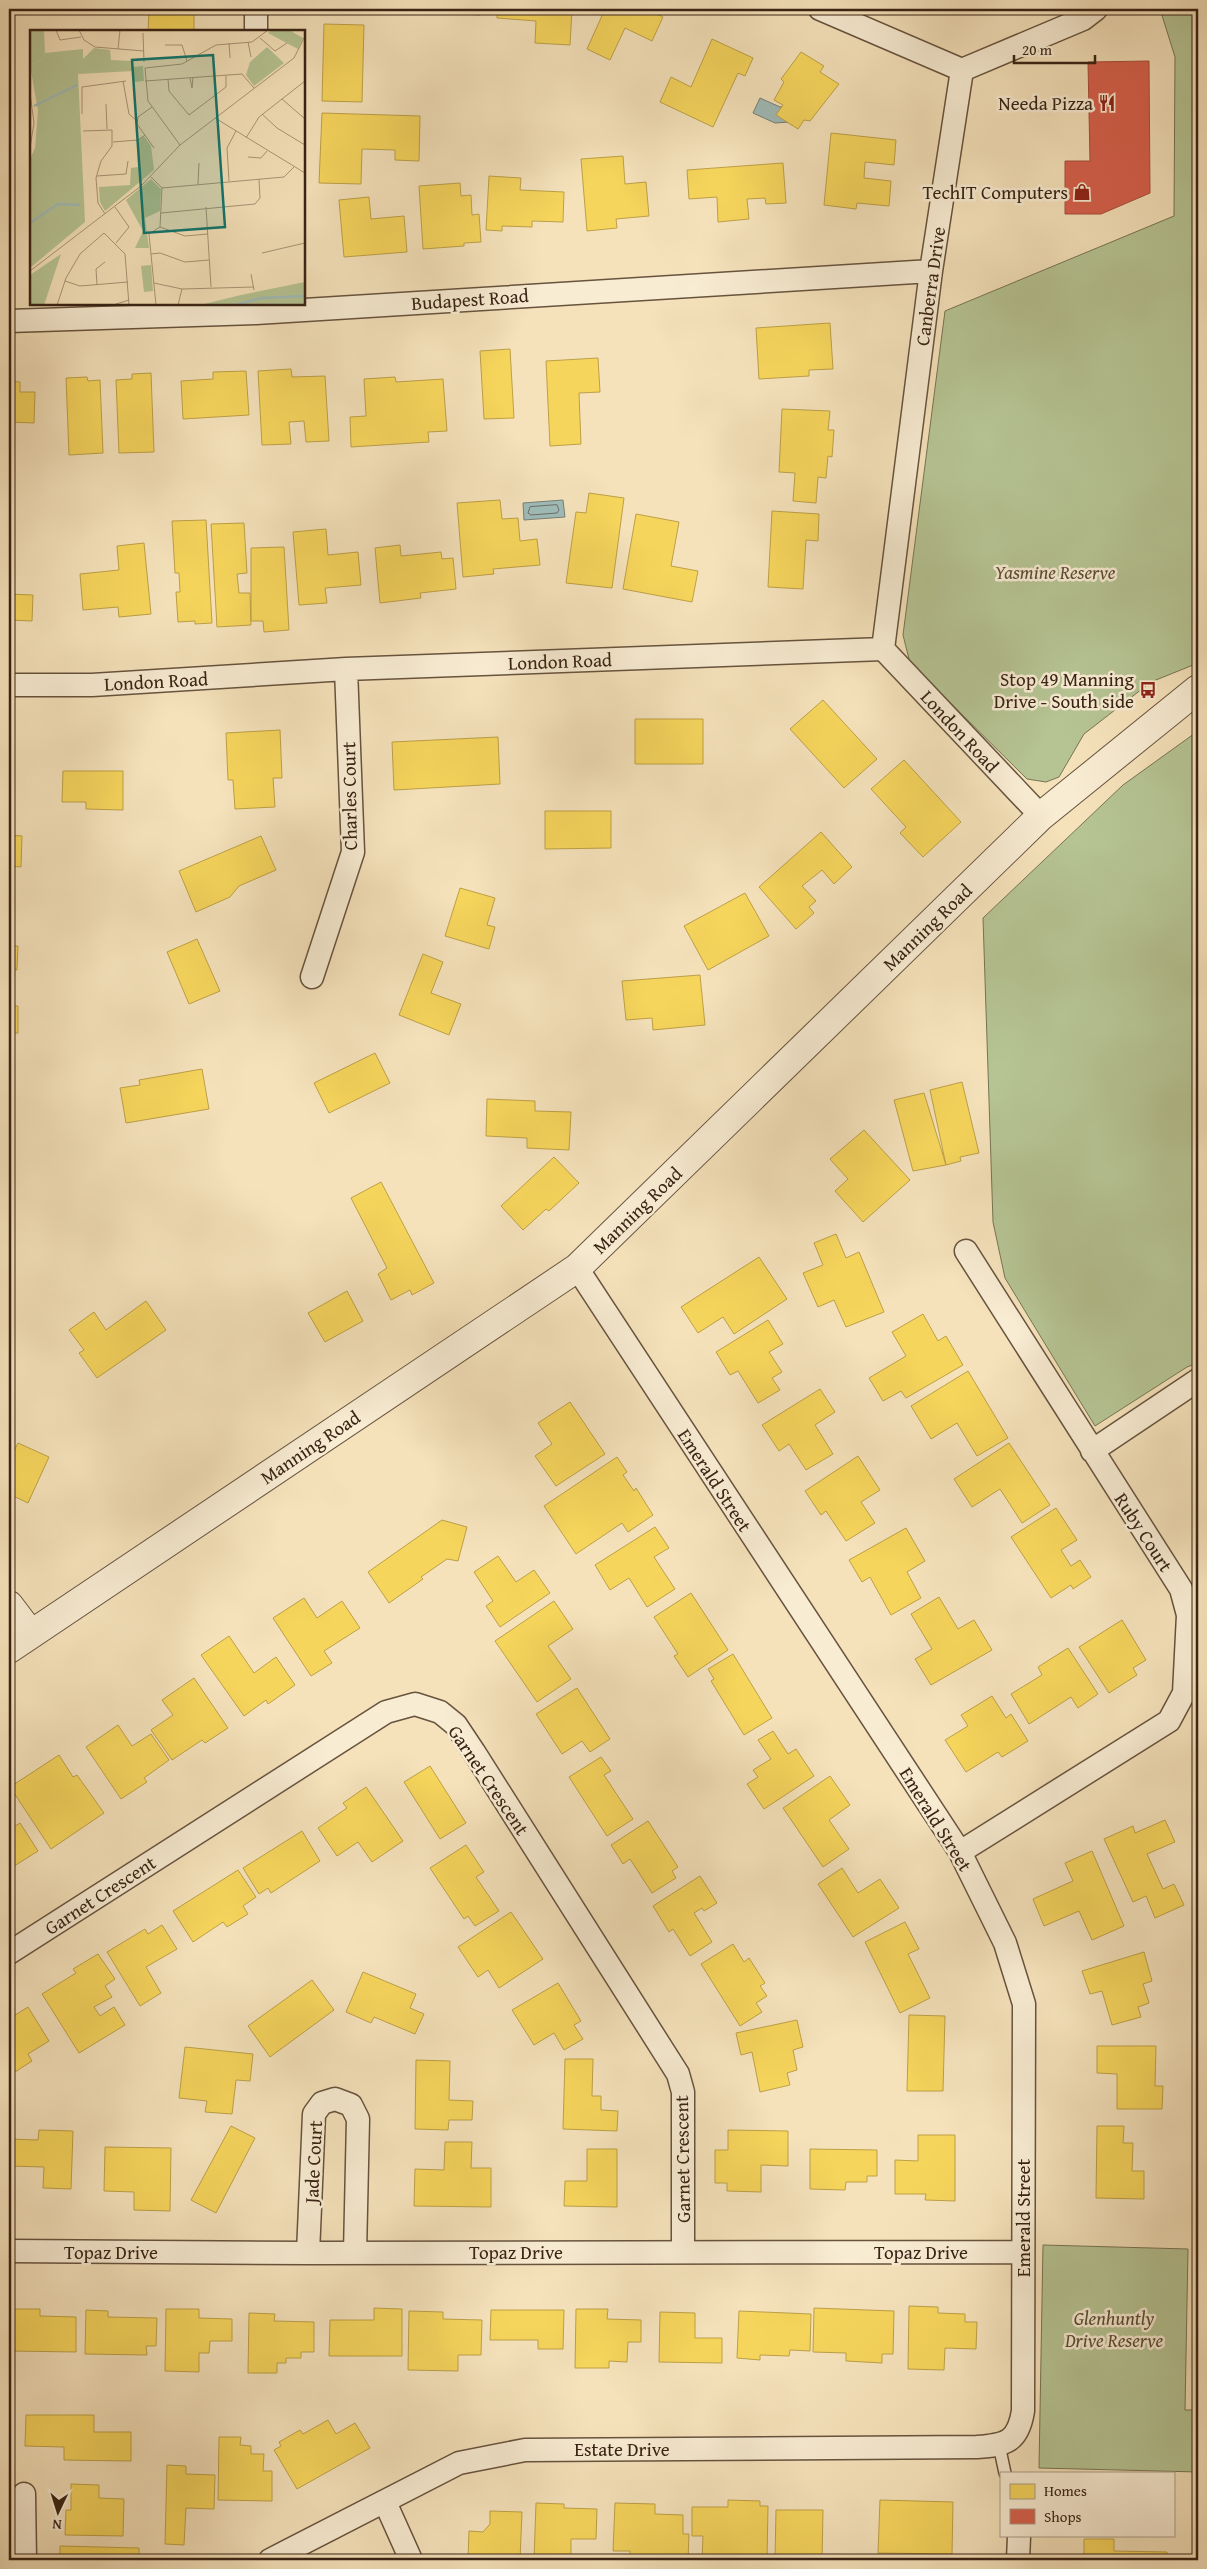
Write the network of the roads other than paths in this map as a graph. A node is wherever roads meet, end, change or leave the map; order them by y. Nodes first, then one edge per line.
1 (256, 9) edge
2 (820, 9) edge
3 (1096, 9) edge
4 (256, 30) edge
5 (962, 70) junction
6 (931, 271) junction
7 (256, 308) edge
8 (9, 321) edge
9 (883, 649) junction
10 (346, 669) junction
11 (9, 685) edge
12 (1198, 689) edge
13 (1041, 816) junction
14 (312, 977) dead end
15 (966, 1252) dead end
16 (577, 1268) junction
17 (1198, 1380) edge
18 (1092, 1451) junction
19 (9, 1605) edge
20 (31, 1634) junction
21 (9, 1649) edge
22 (1191, 1665) edge
23 (960, 1852) junction
24 (9, 1953) edge
25 (9, 2251) edge
26 (683, 2252) junction
27 (1022, 2252) junction
28 (308, 2253) junction
29 (355, 2253) junction
30 (999, 2445) junction
31 (1005, 2472) edge
32 (24, 2494) dead end
33 (385, 2502) junction
34 (1018, 2536) edge
35 (25, 2560) edge
36 (270, 2560) edge
37 (411, 2560) edge
38 (1018, 2560) edge

1 - 4 street
2 - 5 street
3 - 5 street
5 - 6 street, Canberra Drive
6 - 7 street, Budapest Road
6 - 9 street, Canberra Drive
7 - 8 street, Budapest Road
9 - 10 street, London Road
9 - 13 street, London Road
10 - 11 street, London Road
10 - 14 street, Charles Court
12 - 13 street, Manning Road
13 - 16 street, Manning Road
15 - 18 street, Ruby Court
16 - 20 street, Manning Road
16 - 23 street, Emerald Street
17 - 18 street
18 - 22 street, Ruby Court
19 - 20 street
20 - 21 street, Manning Road
22 - 23 street, Ruby Court
23 - 27 street, Emerald Street
24 - 26 street, Garnet Crescent
25 - 28 street, Topaz Drive
26 - 27 street, Topaz Drive
26 - 29 street, Topaz Drive
27 - 30 street, Emerald Street
28 - 29 street, Topaz Drive
28 - 29 street, Jade Court
30 - 31 lane
30 - 33 street, Estate Drive
32 - 35 street
33 - 36 street, Estate Drive
33 - 37 street
34 - 38 street

